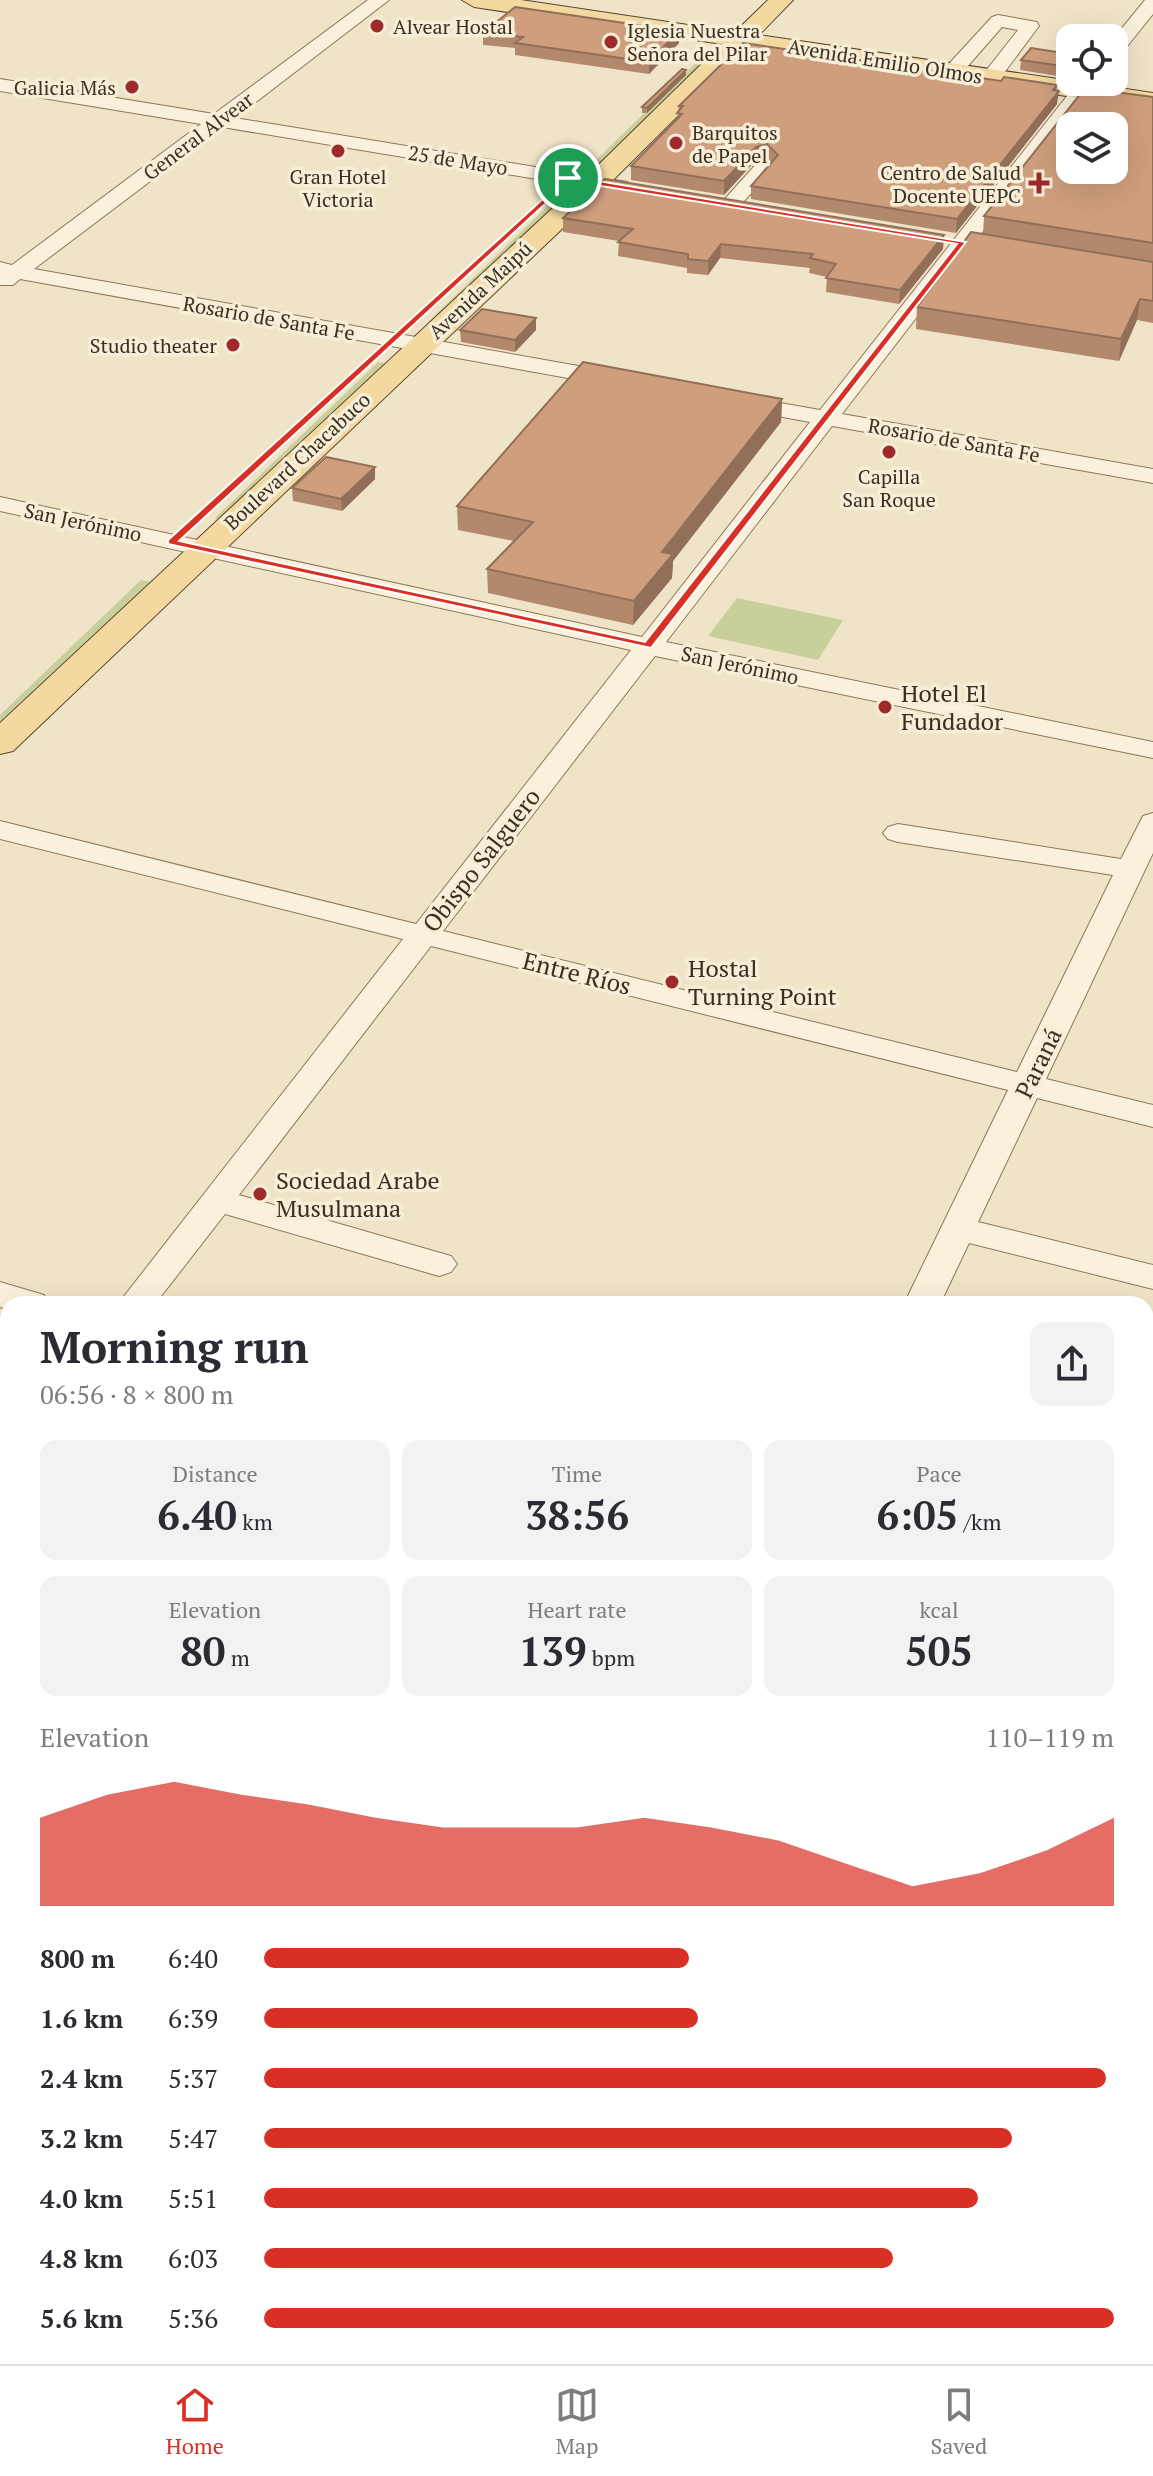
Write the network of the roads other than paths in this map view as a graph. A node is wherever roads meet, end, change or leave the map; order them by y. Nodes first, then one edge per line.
1 (380, 0) edge
2 (474, 0) edge
3 (758, 0) edge
4 (781, 0) edge
5 (1153, 2) edge
6 (1128, 33) edge
7 (730, 37) junction
8 (953, 71) junction
9 (991, 77) junction
10 (1056, 83) edge
11 (0, 85) edge
12 (1076, 96) edge
13 (1128, 96) edge
14 (1153, 101) edge
15 (218, 121) junction
16 (765, 166) edge
17 (582, 180) junction
18 (655, 192) edge
19 (761, 210) edge
20 (931, 237) edge
21 (962, 242) junction
22 (991, 247) edge
23 (5, 274) edge
24 (406, 343) junction
25 (640, 384) edge
26 (718, 398) edge
27 (828, 418) junction
28 (1153, 476) edge
29 (0, 504) edge
30 (187, 545) junction
31 (648, 646) junction
32 (0, 702) edge
33 (0, 743) edge
34 (1153, 750) edge
35 (1153, 822) edge
36 (0, 830) edge
37 (898, 833) dead end
38 (1130, 869) junction
39 (423, 935) junction
40 (1028, 1085) junction
41 (1153, 1116) edge
42 (217, 1200) junction
43 (958, 1229) junction
44 (439, 1264) dead end
45 (1153, 1277) edge
46 (142, 1296) edge
47 (926, 1296) edge

1 - 15 street, General Alvear
2 - 7 main road, Avenida Emilio Olmos
3 - 7 main road, Avenida Maipú
4 - 7 main road, Avenida Maipú
5 - 6 street
7 - 8 main road, Avenida Emilio Olmos
7 - 17 main road, Avenida Maipú
8 - 9 main road, Avenida Emilio Olmos
8 - 9 street
9 - 10 main road, Avenida Emilio Olmos
11 - 15 street, 25 de Mayo
12 - 21 street, Obispo Salguero
13 - 14 main road, Avenida Emilio Olmos
15 - 17 street, 25 de Mayo
15 - 23 street, General Alvear
16 - 19 street
17 - 18 street, 25 de Mayo
17 - 24 main road, Avenida Maipú
20 - 21 street
21 - 22 street
21 - 27 street, Obispo Salguero
23 - 24 street, Rosario de Santa Fe
24 - 25 street, Rosario de Santa Fe
24 - 30 main road, Boulevard Chacabuco
26 - 27 street, Rosario de Santa Fe
27 - 28 street, Rosario de Santa Fe
27 - 31 street, Obispo Salguero
29 - 30 street, San Jerónimo
30 - 31 street, San Jerónimo
30 - 32 main road, Boulevard Chacabuco
30 - 33 main road, Boulevard Chacabuco
31 - 34 street, San Jerónimo
31 - 39 street, Obispo Salguero
35 - 38 street, Paraná
36 - 39 street, Entre Ríos
37 - 38 street
38 - 40 street, Paraná
39 - 40 street, Entre Ríos
39 - 42 street, Obispo Salguero
40 - 41 street, Entre Ríos
40 - 43 street, Paraná
42 - 44 street
42 - 46 street, Obispo Salguero
43 - 45 street
43 - 47 street, Paraná

